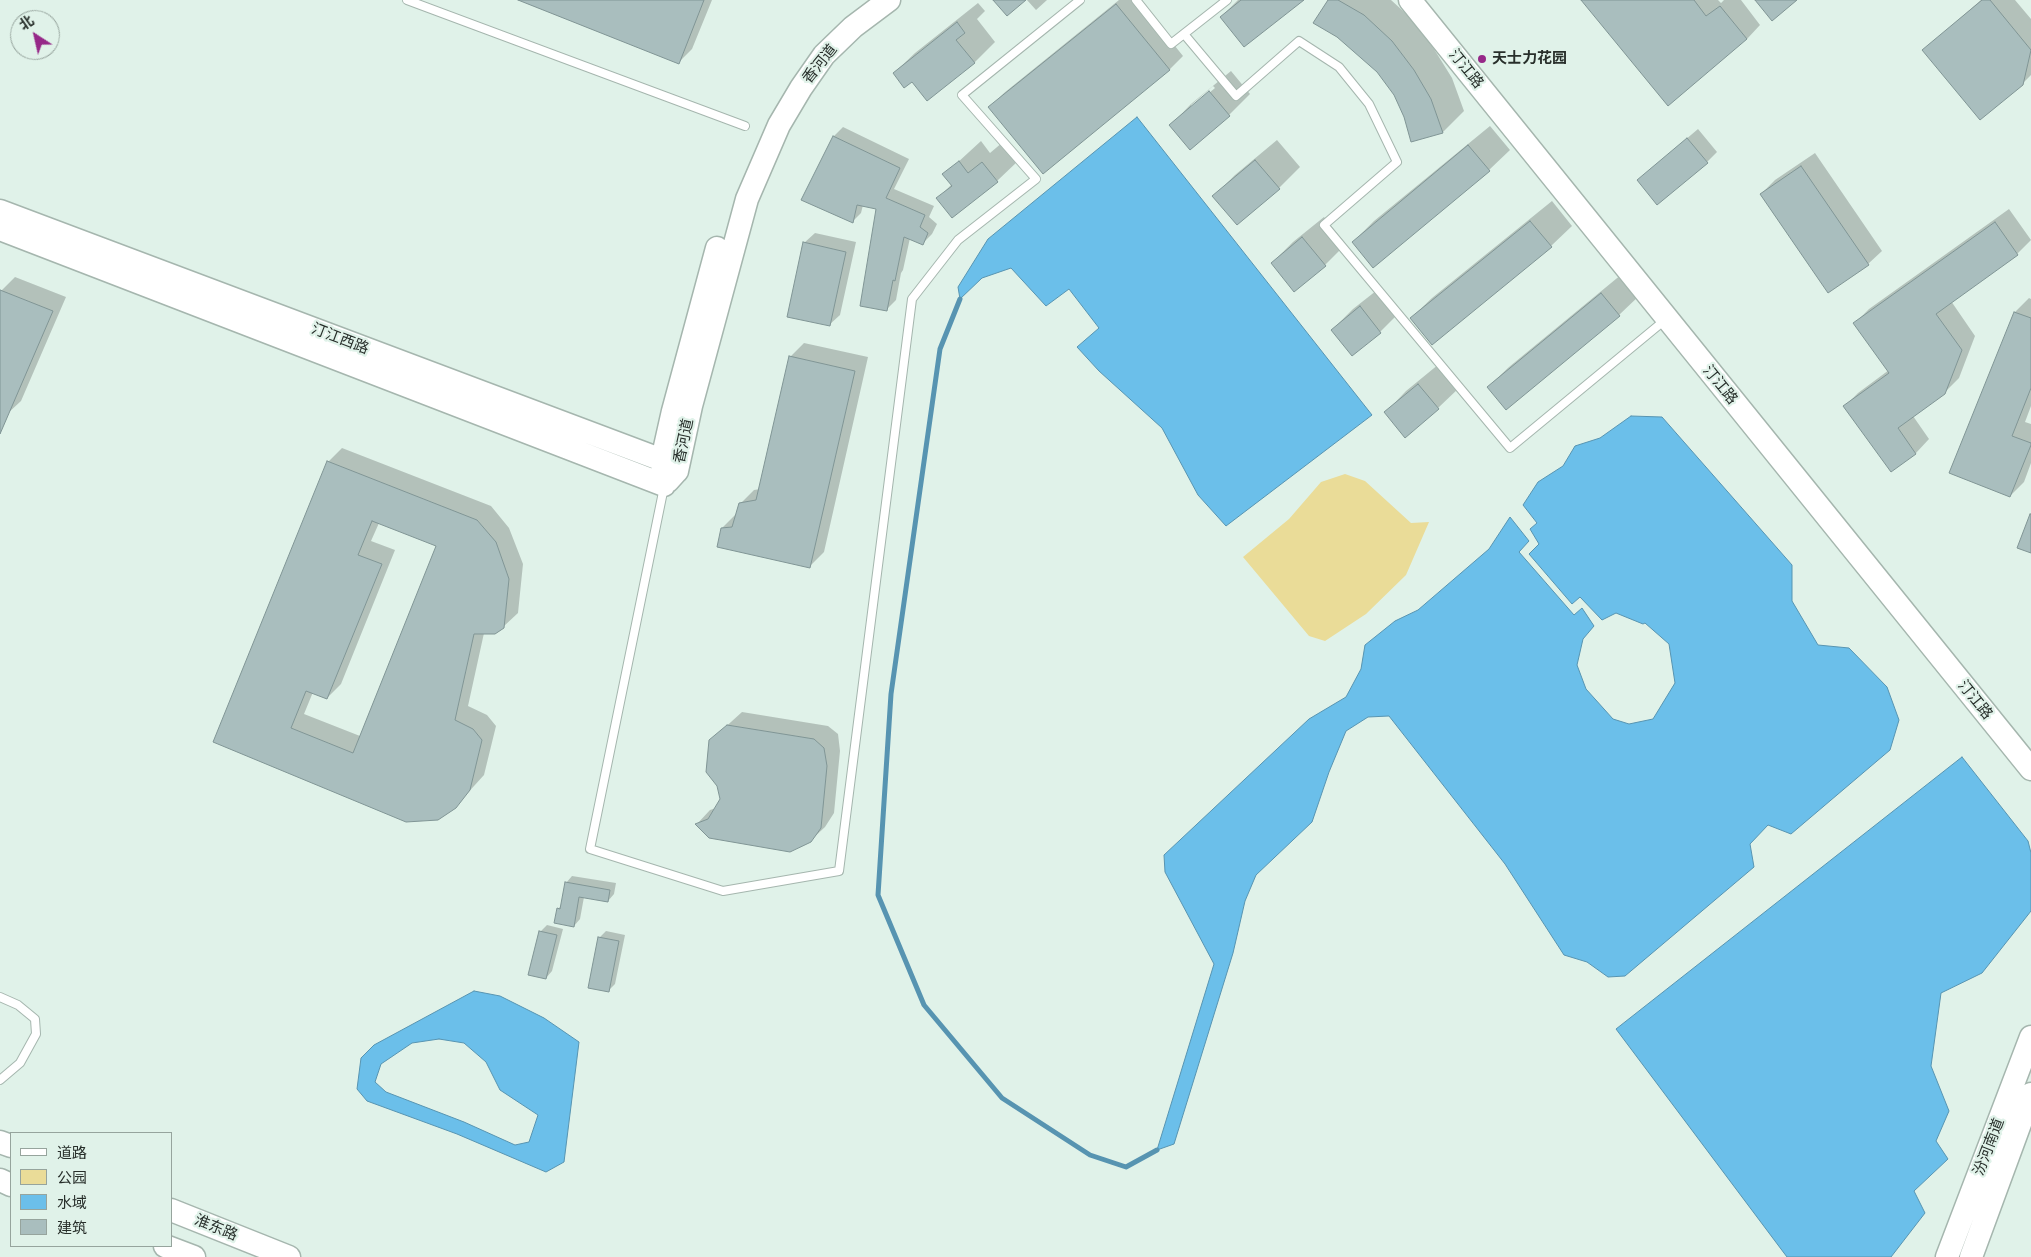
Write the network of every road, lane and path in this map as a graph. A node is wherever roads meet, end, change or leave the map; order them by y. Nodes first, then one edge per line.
1 (407, 0) edge
2 (868, 0) edge
3 (889, 0) edge
4 (1080, 0) edge
5 (1136, 0) edge
6 (1228, 0) edge
7 (1410, 0) edge
8 (1422, 0) edge
9 (1184, 34) junction
10 (745, 126) dead end
11 (0, 211) edge
12 (0, 229) edge
13 (1667, 318) junction
14 (668, 472) junction
15 (2031, 747) edge
16 (2031, 769) edge
17 (0, 997) edge
18 (2031, 1037) edge
19 (0, 1080) edge
20 (2031, 1094) edge
21 (172, 1210) edge
22 (168, 1247) edge
23 (194, 1257) edge
24 (289, 1257) edge
25 (1947, 1257) edge
26 (1971, 1257) edge

1 - 10 lane
2 - 14 street, 香河道
3 - 14 street, 香河道
4 - 14 lane
5 - 9 lane
6 - 9 lane
7 - 13 street, 汀江路
8 - 15 street, 汀江路
9 - 13 lane
11 - 14 street, 汀江西路
12 - 14 street, 汀江西路
13 - 16 street, 汀江路
17 - 19 lane
18 - 25 street, 汾河南道
20 - 26 street, 汾河南道
21 - 24 street, 淮东路
22 - 23 street

